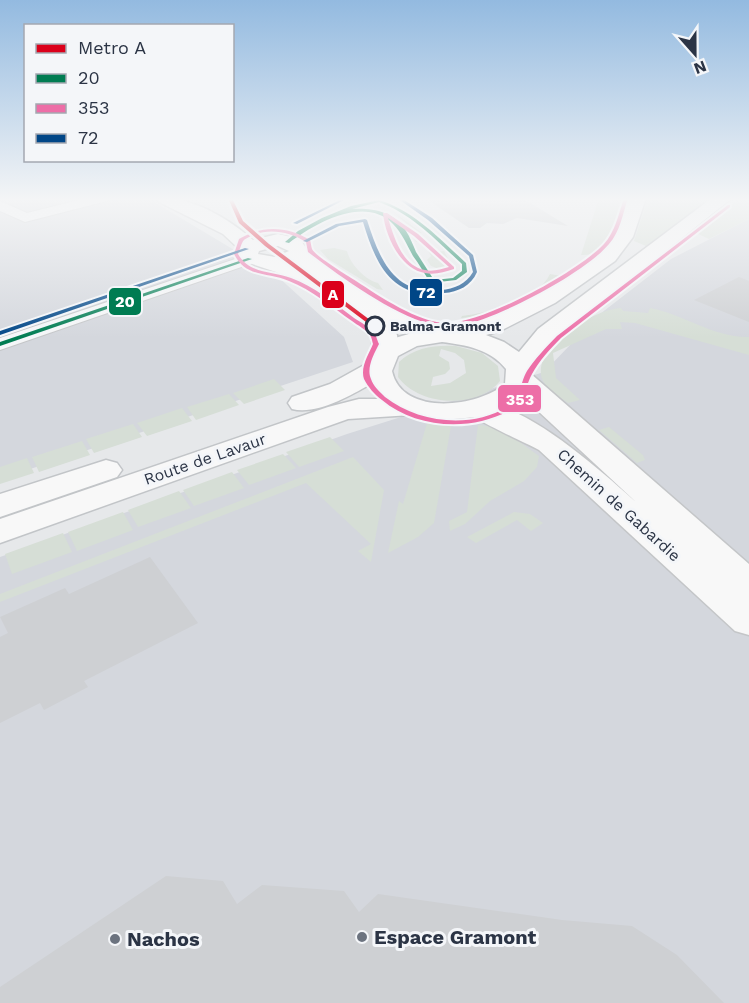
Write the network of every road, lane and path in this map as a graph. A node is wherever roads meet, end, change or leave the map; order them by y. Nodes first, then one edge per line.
1 (249, 245) edge
2 (250, 245) edge
3 (617, 245) edge
4 (662, 245) edge
5 (260, 252) junction
6 (448, 336) junction
7 (0, 344) edge
8 (382, 361) junction
9 (520, 374) junction
10 (413, 406) junction
11 (477, 409) junction
12 (0, 506) edge
13 (0, 531) edge
14 (749, 585) edge
15 (749, 620) edge

1 - 5 main road
2 - 5 main road
3 - 6 main road, Route de Lavaur
4 - 9 main road
5 - 6 main road, Chemin de Gabardie
5 - 7 street
5 - 8 main road
6 - 8 main road, Route de Lavaur
6 - 9 main road, Chemin de Gabardie
8 - 10 main road
8 - 12 main road, Route de Lavaur
9 - 11 main road
9 - 14 main road, Chemin de Gabardie
10 - 11 main road
10 - 13 main road, Route de Lavaur
11 - 15 main road, Chemin de Gabardie

